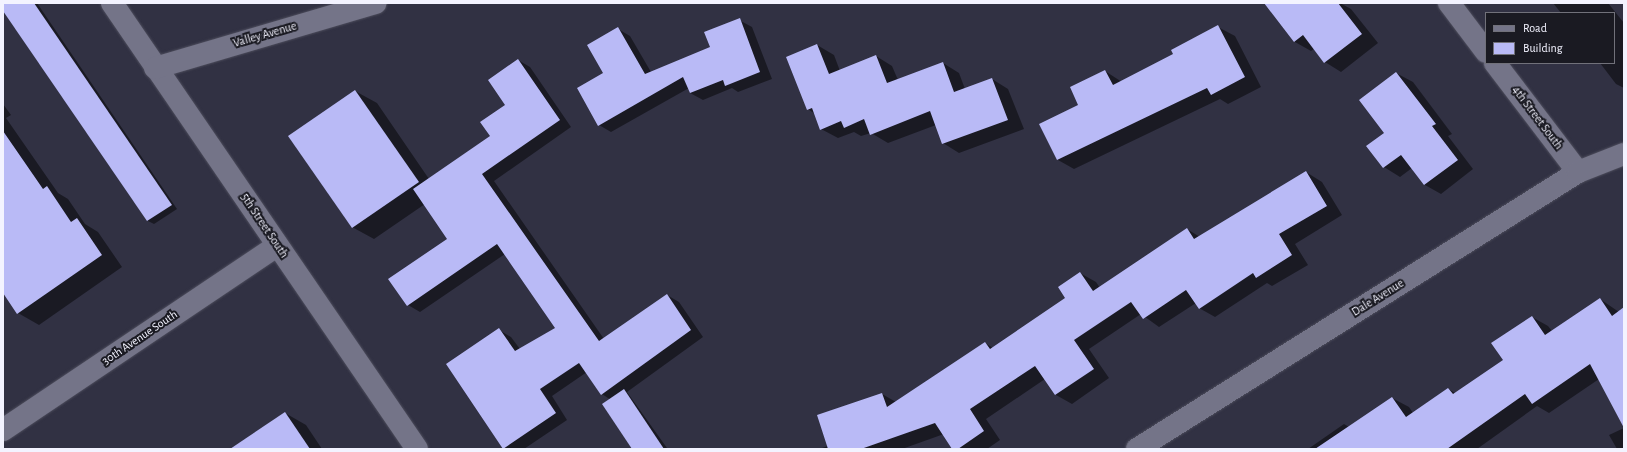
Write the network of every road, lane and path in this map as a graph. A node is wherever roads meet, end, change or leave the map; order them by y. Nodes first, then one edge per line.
1 (112, 3) edge
2 (376, 3) edge
3 (1449, 3) edge
4 (1485, 51) edge
5 (1496, 64) edge
6 (155, 68) junction
7 (1624, 154) edge
8 (1578, 172) junction
9 (277, 246) junction
10 (3, 430) edge
11 (417, 449) edge
12 (1137, 449) edge

1 - 6 street, 5th Street South
2 - 6 street, Valley Avenue
3 - 4 street
5 - 8 street, 4th Street South
6 - 9 street, 5th Street South
7 - 8 street, Dale Avenue
8 - 12 street, Dale Avenue
9 - 10 street, 30th Avenue South
9 - 11 street, 5th Street South

